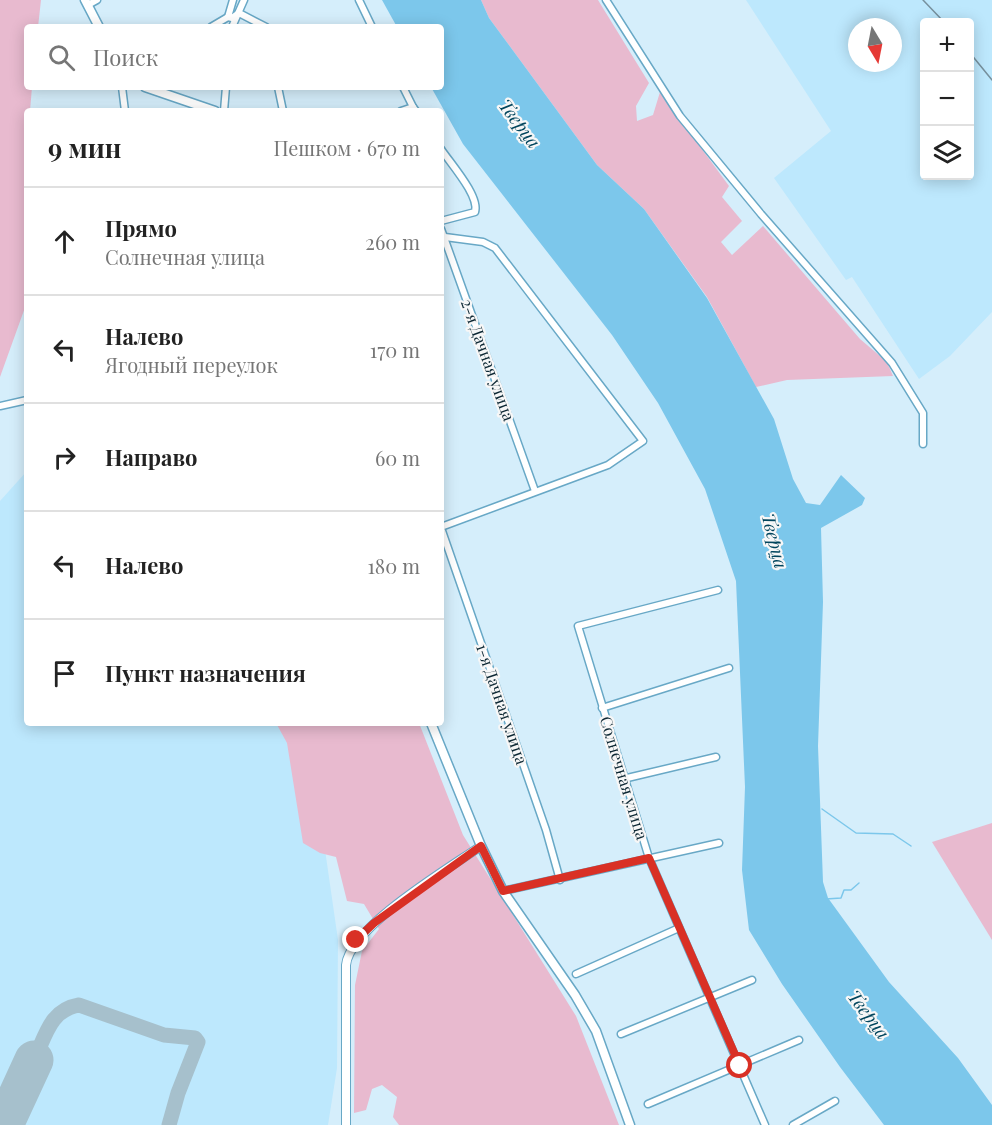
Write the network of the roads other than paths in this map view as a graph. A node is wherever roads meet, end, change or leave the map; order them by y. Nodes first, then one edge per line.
1 (97, 0) edge
2 (233, 0) edge
3 (244, 0) edge
4 (359, 0) edge
5 (606, 0) edge
6 (87, 3) edge
7 (238, 13) junction
8 (228, 17) junction
9 (98, 24) edge
10 (216, 24) edge
11 (233, 24) edge
12 (260, 24) edge
13 (371, 24) edge
14 (122, 90) edge
15 (154, 90) edge
16 (226, 90) edge
17 (279, 90) edge
18 (404, 90) edge
19 (125, 108) edge
20 (206, 108) edge
21 (224, 108) edge
22 (282, 108) edge
23 (414, 108) edge
24 (444, 152) edge
25 (444, 220) edge
26 (445, 237) joint
27 (24, 401) edge
28 (0, 406) edge
29 (923, 444) dead end
30 (535, 490) junction
31 (444, 527) edge
32 (444, 537) edge
33 (718, 590) dead end
34 (729, 668) dead end
35 (602, 708) junction
36 (432, 726) edge
37 (716, 757) dead end
38 (623, 779) junction
39 (719, 843) dead end
40 (481, 846) junction
41 (649, 858) junction
42 (560, 880) junction
43 (503, 891) junction
44 (679, 928) junction
45 (576, 974) dead end
46 (752, 980) dead end
47 (711, 997) junction
48 (621, 1034) dead end
49 (799, 1040) dead end
50 (740, 1066) junction
51 (835, 1101) dead end
52 (648, 1104) dead end
53 (346, 1125) edge
54 (630, 1125) edge
55 (765, 1125) edge
56 (793, 1125) edge

1 - 6 street
2 - 8 street
3 - 7 street
4 - 13 street
5 - 29 street
6 - 9 main road
7 - 8 street
7 - 11 street
7 - 12 street
8 - 10 street
14 - 19 street
15 - 20 main road
16 - 21 street
17 - 22 street
18 - 23 street
24 - 25 street
26 - 30 street, 2-я Дачная улица
26 - 30 street
27 - 28 street
30 - 31 street
32 - 42 street, 1-я Дачная улица
33 - 35 street, Солнечная улица
34 - 35 street
35 - 38 street, Солнечная улица
36 - 40 main road
37 - 38 street
38 - 41 street, Солнечная улица
39 - 41 street
40 - 43 main road
40 - 53 street
41 - 42 street
41 - 44 street, Солнечная улица
42 - 43 street
43 - 54 main road
44 - 45 street
44 - 47 street, Солнечная улица
46 - 47 street
47 - 48 street
47 - 50 street, Солнечная улица
49 - 50 street
50 - 52 street
50 - 55 street, Солнечная улица
51 - 56 street

